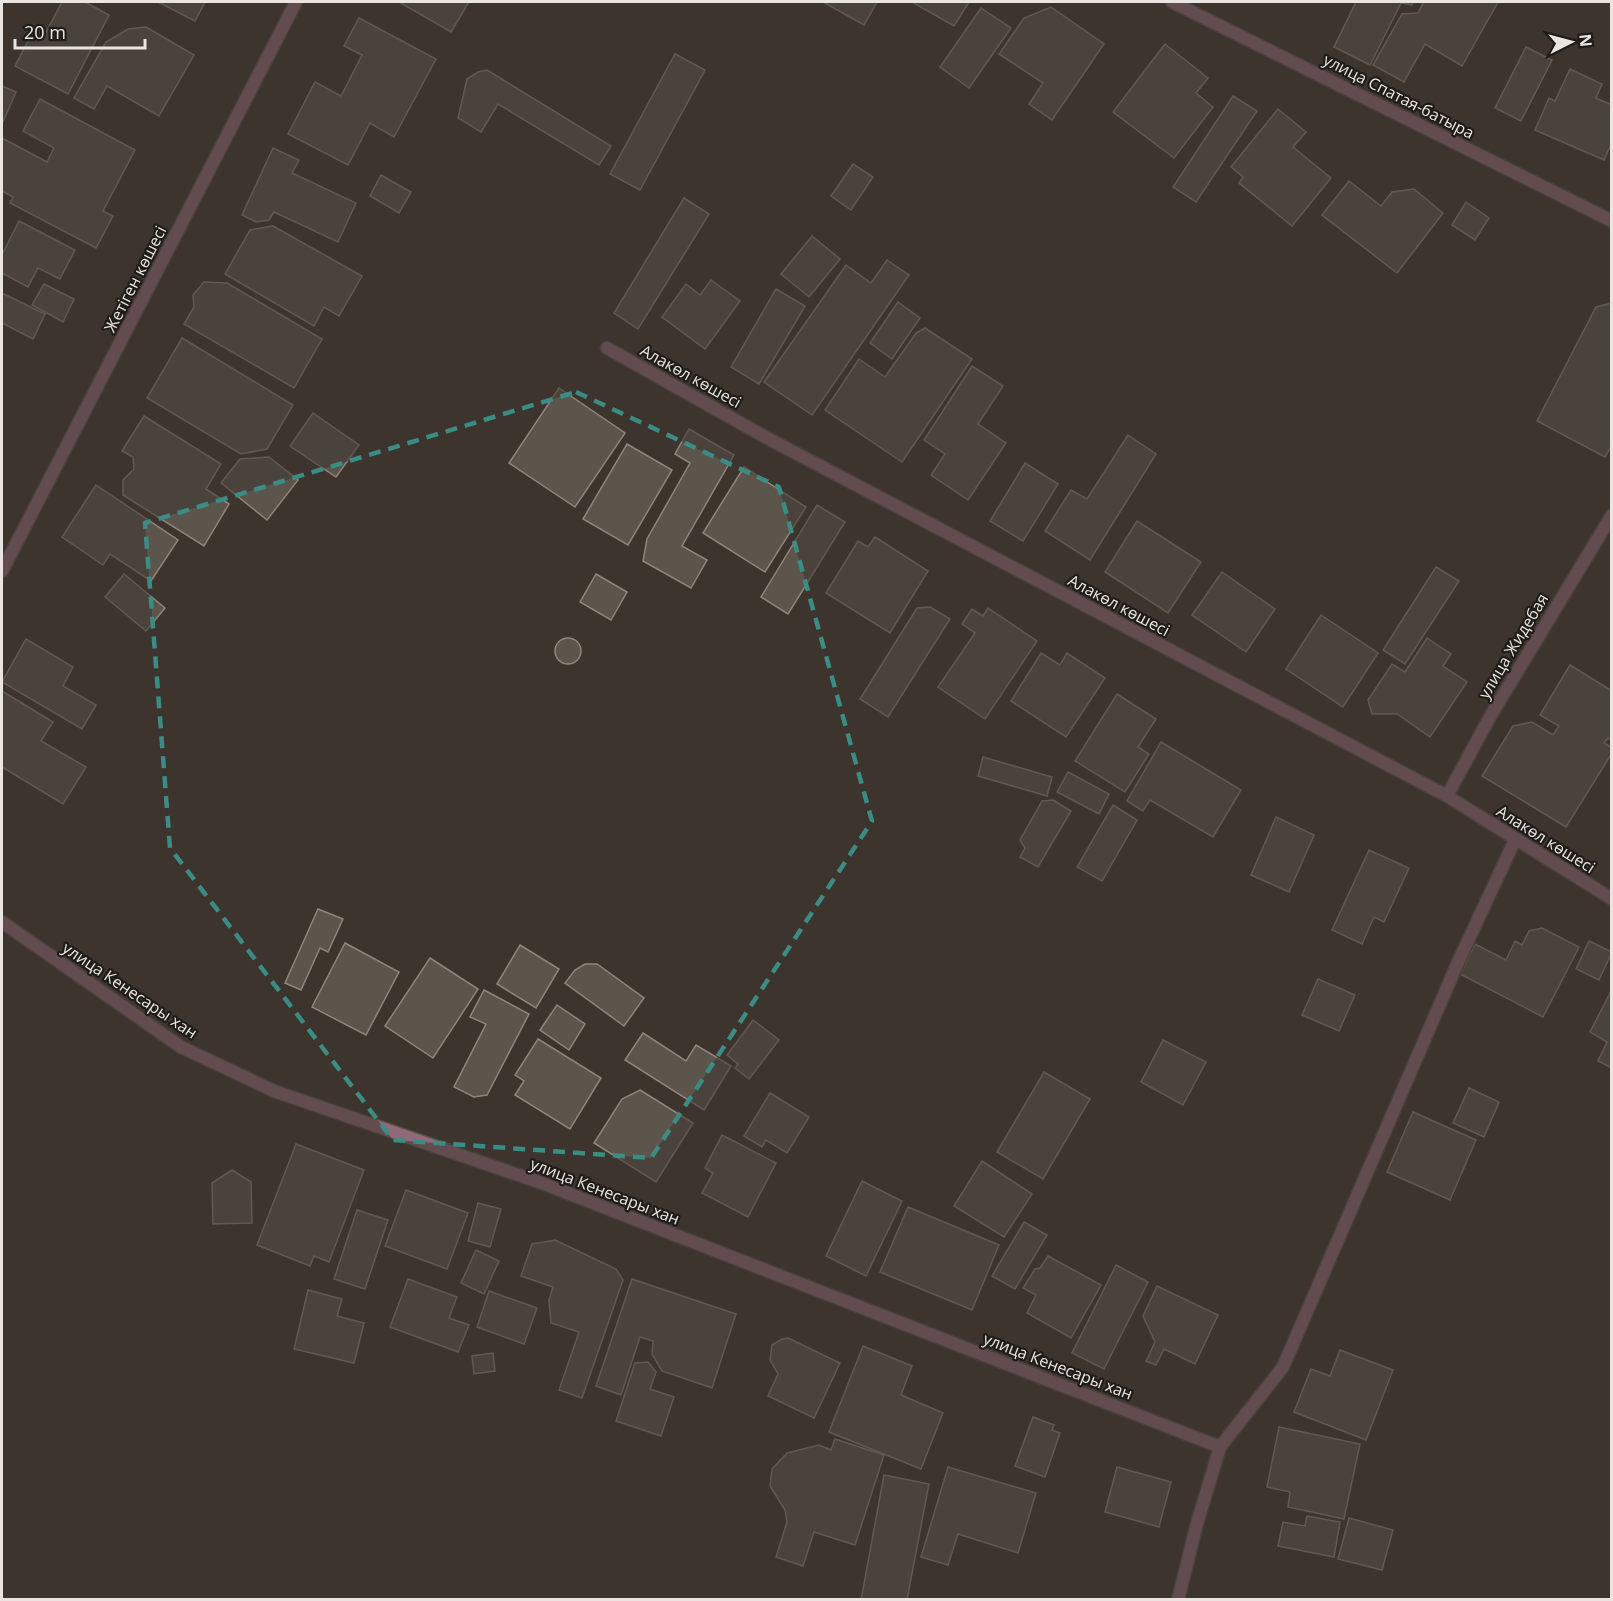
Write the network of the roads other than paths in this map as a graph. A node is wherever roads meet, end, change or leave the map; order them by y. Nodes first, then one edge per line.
1 (296, 2) edge
2 (1172, 2) edge
3 (1611, 220) edge
4 (607, 348) dead end
5 (1611, 515) edge
6 (2, 571) edge
7 (1448, 796) junction
8 (1515, 840) junction
9 (1611, 899) edge
10 (2, 922) edge
11 (1220, 1447) junction
12 (1178, 1599) edge

1 - 6 street, Жетіген көшесі
2 - 3 street, улица Спатая-батыра
4 - 7 street, Алакөл көшесі
5 - 7 street, улица Жидебая
7 - 8 street, Алакөл көшесі
8 - 9 street, Алакөл көшесі
8 - 11 street
10 - 11 street, улица Кенесары хан
11 - 12 street

